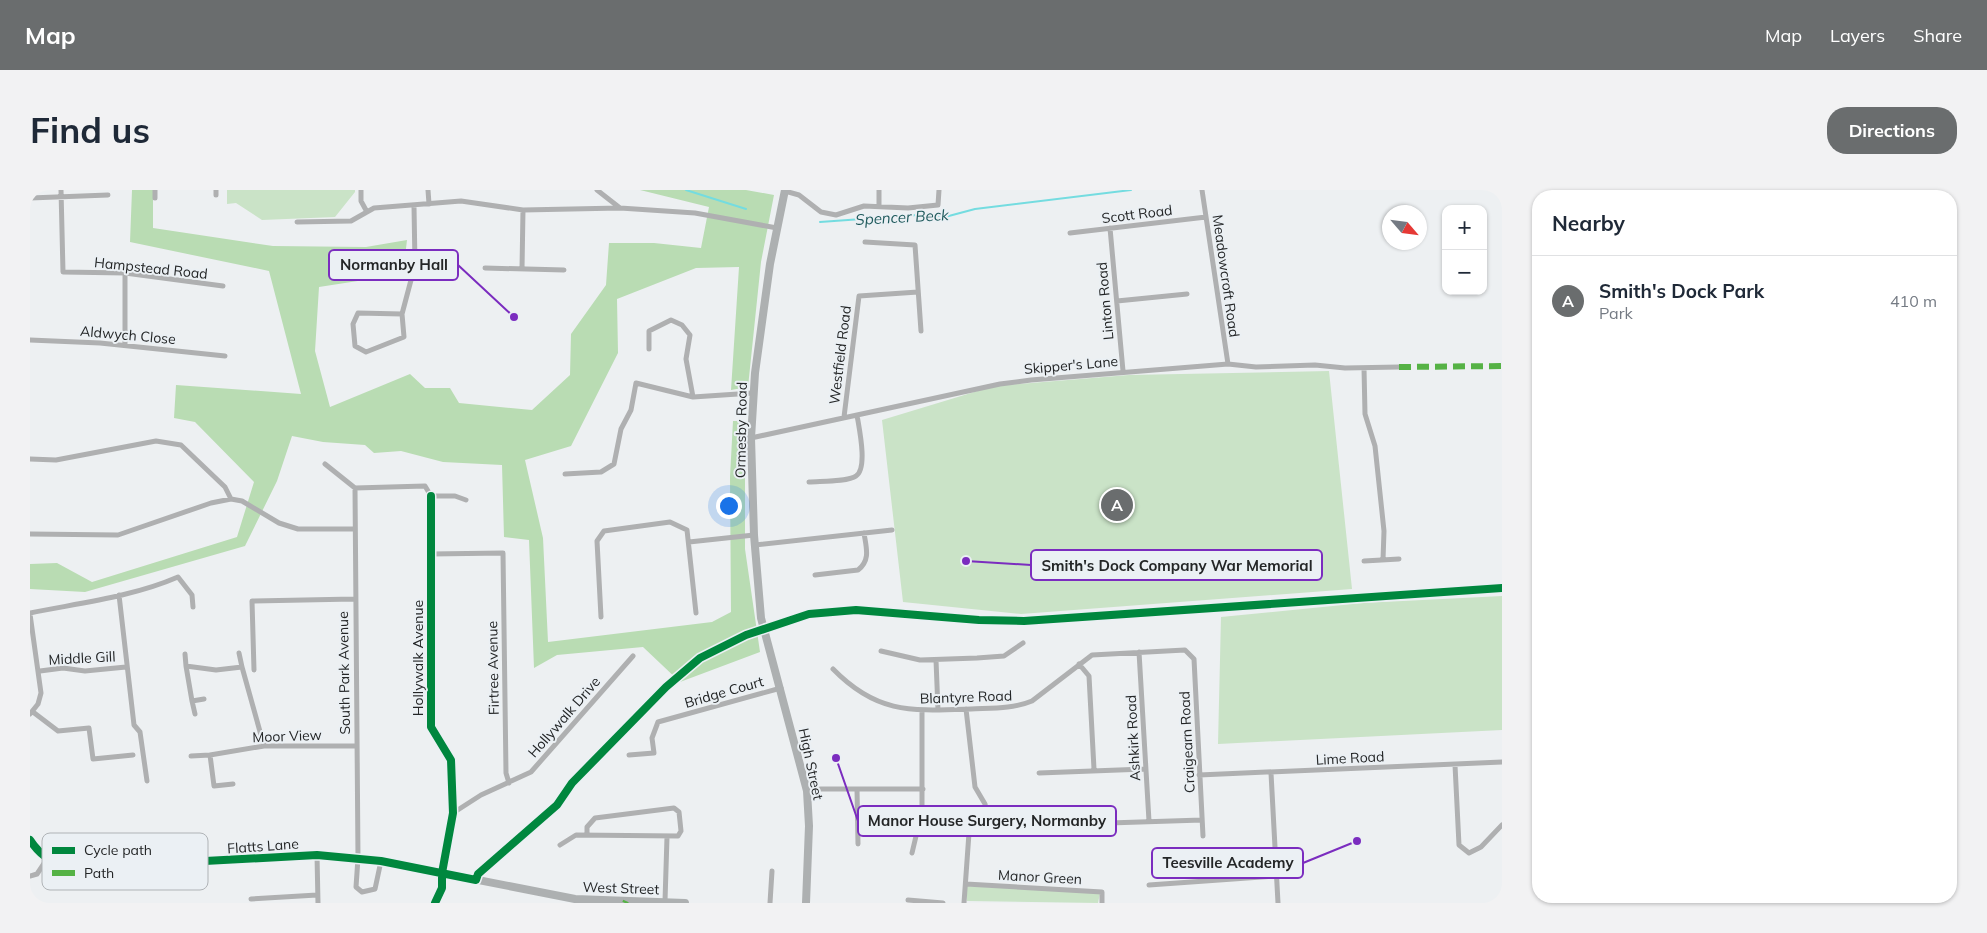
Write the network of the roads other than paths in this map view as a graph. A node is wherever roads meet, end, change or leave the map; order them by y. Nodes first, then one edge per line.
1 (61, 190) edge
2 (155, 190) edge
3 (361, 190) edge
4 (428, 190) edge
5 (596, 190) edge
6 (785, 190) edge
7 (880, 190) edge
8 (939, 190) edge
9 (1202, 190) edge
10 (108, 195) dead end
11 (62, 196) junction
12 (30, 198) edge
13 (155, 198) dead end
14 (429, 204) junction
15 (879, 205) junction
16 (414, 206) junction
17 (620, 208) junction
18 (523, 210) junction
19 (367, 212) junction
20 (1206, 217) junction
21 (298, 222) dead end
22 (777, 228) junction
23 (1110, 228) junction
24 (1070, 233) dead end
25 (865, 242) dead end
26 (484, 268) dead end
27 (522, 269) junction
28 (564, 270) dead end
29 (125, 273) junction
30 (223, 286) dead end
31 (918, 292) junction
32 (1187, 294) dead end
33 (1117, 301) junction
34 (402, 314) junction
35 (921, 331) dead end
36 (30, 340) edge
37 (125, 345) junction
38 (649, 349) dead end
39 (225, 356) dead end
40 (1228, 364) junction
41 (1399, 367) dead end
42 (1364, 368) junction
43 (1123, 371) junction
44 (753, 393) junction
45 (693, 397) junction
46 (858, 415) junction
47 (844, 418) junction
48 (751, 438) junction
49 (30, 459) edge
50 (325, 464) dead end
51 (565, 474) dead end
52 (809, 482) dead end
53 (355, 488) junction
54 (431, 496) junction
55 (231, 499) junction
56 (466, 500) dead end
57 (354, 529) junction
58 (892, 530) dead end
59 (864, 533) junction
60 (30, 534) edge
61 (754, 535) junction
62 (689, 542) junction
63 (755, 545) junction
64 (431, 554) junction
65 (1399, 559) dead end
66 (1384, 560) junction
67 (1364, 561) dead end
68 (815, 575) dead end
69 (119, 595) junction
70 (354, 599) junction
71 (193, 607) dead end
72 (696, 613) dead end
73 (30, 614) edge
74 (601, 617) dead end
75 (764, 634) joint
76 (1023, 643) dead end
77 (1185, 650) joint
78 (880, 651) dead end
79 (1139, 652) junction
80 (239, 653) dead end
81 (185, 654) dead end
82 (632, 656) dead end
83 (936, 660) junction
84 (1079, 664) junction
85 (186, 666) junction
86 (126, 667) junction
87 (242, 667) junction
88 (833, 668) dead end
89 (254, 670) dead end
90 (40, 671) junction
91 (780, 688) junction
92 (204, 699) dead end
93 (192, 701) junction
94 (966, 709) junction
95 (922, 710) junction
96 (938, 710) junction
97 (31, 713) edge
98 (195, 714) dead end
99 (264, 746) junction
100 (356, 746) junction
101 (210, 754) junction
102 (133, 755) dead end
103 (191, 756) dead end
104 (629, 756) dead end
105 (1502, 762) edge
106 (1455, 765) junction
107 (1094, 769) junction
108 (1146, 769) junction
109 (1039, 773) dead end
110 (1271, 773) junction
111 (1199, 775) junction
112 (147, 781) dead end
113 (509, 783) junction
114 (233, 784) dead end
115 (857, 789) junction
116 (923, 789) junction
117 (807, 791) junction
118 (986, 810) junction
119 (453, 813) junction
120 (1202, 820) junction
121 (1150, 822) junction
122 (1502, 825) edge
123 (587, 835) junction
124 (1203, 836) dead end
125 (667, 837) junction
126 (30, 840) edge
127 (560, 844) dead end
128 (858, 844) dead end
129 (912, 853) dead end
130 (42, 854) edge
131 (317, 855) junction
132 (358, 858) junction
133 (208, 861) edge
134 (381, 861) junction
135 (42, 866) edge
136 (772, 871) dead end
137 (442, 873) junction
138 (30, 876) edge
139 (1276, 876) junction
140 (966, 884) junction
141 (1150, 885) dead end
142 (557, 895) joint
143 (317, 896) junction
144 (251, 899) dead end
145 (908, 900) dead end
146 (665, 901) junction
147 (626, 902) edge
148 (318, 903) edge
149 (685, 903) edge
150 (770, 903) edge
151 (806, 903) edge
152 (943, 903) edge
153 (964, 903) edge
154 (1102, 903) edge
155 (1278, 903) edge

1 - 11 street
2 - 13 street
3 - 19 street
4 - 14 street
5 - 17 street
6 - 15 street
6 - 22 main road, Ormesby Road
7 - 15 street
8 - 15 street
9 - 20 street, Meadowcroft Road
10 - 11 street
11 - 12 street
11 - 29 street, Hampstead Road
14 - 16 street
14 - 18 street
16 - 19 street
16 - 34 street
17 - 18 street
17 - 22 street
18 - 27 street
19 - 21 street
20 - 23 street, Scott Road
20 - 40 street, Meadowcroft Road
22 - 44 main road, Ormesby Road
23 - 24 street, Scott Road
23 - 33 street, Linton Road
25 - 31 street
26 - 27 street
27 - 28 street
29 - 30 street, Hampstead Road
29 - 37 street
31 - 35 street
31 - 47 street, Westfield Road
32 - 33 street
33 - 43 street, Linton Road
34 - 34 street
36 - 37 street, Aldwych Close
37 - 39 street, Aldwych Close
38 - 45 street
40 - 42 street, Skipper's Lane
40 - 43 street, Skipper's Lane
41 - 42 street, Skipper's Lane
42 - 66 street
43 - 46 street, Skipper's Lane
44 - 45 street
44 - 48 main road, Ormesby Road
45 - 51 street
46 - 47 street, Skipper's Lane
46 - 52 street
47 - 48 street, Skipper's Lane
48 - 61 main road, Ormesby Road
49 - 55 street
50 - 53 street
53 - 54 street
53 - 57 street, South Park Avenue
54 - 56 street
54 - 64 street, Hollywalk Avenue
55 - 57 street
55 - 60 street
57 - 70 street, South Park Avenue
58 - 59 street
59 - 63 street
59 - 68 street
61 - 62 street
61 - 63 main road, Ormesby Road
62 - 72 street
62 - 74 street
63 - 75 main road, Ormesby Road
64 - 113 street, Firtree Avenue
64 - 119 street, Hollywalk Avenue
65 - 66 street
66 - 67 street
69 - 71 street
69 - 73 street
69 - 86 street
70 - 89 street
70 - 100 street, South Park Avenue
73 - 90 street
75 - 91 main road, High Street
76 - 83 street
77 - 79 street, Blantyre Road
77 - 111 street, Craigearn Road
78 - 83 street
79 - 84 street, Blantyre Road
79 - 108 street, Ashkirk Road
80 - 87 street
81 - 85 street
82 - 113 street, Hollywalk Drive
83 - 96 street
84 - 94 street, Blantyre Road
84 - 107 street
85 - 87 street
85 - 93 street
86 - 90 street, Middle Gill
86 - 112 street
87 - 99 street
88 - 95 street, Blantyre Road
90 - 97 street
91 - 104 street, Bridge Court
91 - 117 main road, High Street
92 - 93 street
93 - 98 street
94 - 96 street, Blantyre Road
94 - 118 street
95 - 96 street, Blantyre Road
95 - 116 street
97 - 102 street
99 - 100 street, Moor View
99 - 101 street, Moor View
100 - 132 street, South Park Avenue
101 - 103 street, Moor View
101 - 114 street
105 - 106 street, Lime Road
106 - 110 street, Lime Road
106 - 122 street
107 - 108 street
107 - 109 street
108 - 121 street, Ashkirk Road
110 - 111 street, Lime Road
110 - 139 street
111 - 120 street, Craigearn Road
113 - 119 street, Hollywalk Drive
115 - 116 street
115 - 117 street
115 - 128 street
116 - 129 street
117 - 151 main road, High Street
118 - 121 street
118 - 140 street
119 - 137 street, Hollywalk Avenue
120 - 121 street
120 - 124 street, Craigearn Road
123 - 125 street
123 - 125 street
123 - 127 street
125 - 146 street
126 - 130 main road, Flatts Lane
131 - 132 main road, Flatts Lane
131 - 133 main road, Flatts Lane
131 - 143 street
132 - 134 main road, Flatts Lane
132 - 134 street, South Park Avenue
134 - 137 main road, Flatts Lane
135 - 138 street
136 - 150 street
137 - 142 main road, Flatts Lane
139 - 141 street
139 - 155 street
140 - 153 street
140 - 154 street, Manor Green
142 - 147 main road, West Street
143 - 144 street
143 - 148 street
145 - 152 street
146 - 147 main road, West Street
146 - 149 main road, West Street

